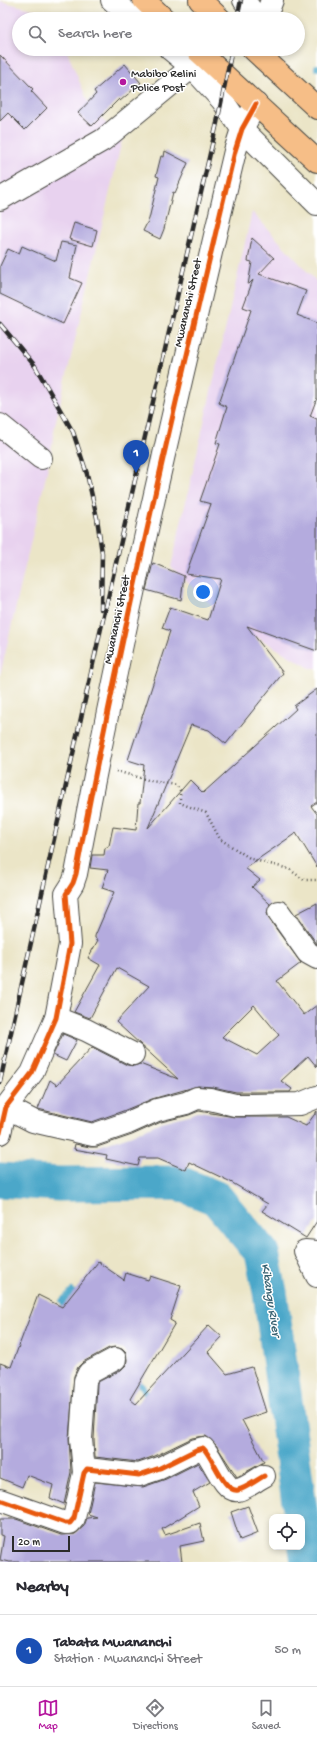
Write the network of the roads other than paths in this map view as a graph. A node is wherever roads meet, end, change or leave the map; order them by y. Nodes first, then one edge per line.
1 (112, 0) edge
2 (144, 0) edge
3 (200, 0) edge
4 (244, 0) edge
5 (272, 0) edge
6 (126, 12) edge
7 (157, 12) edge
8 (213, 12) edge
9 (252, 12) edge
10 (268, 12) edge
11 (262, 56) edge
12 (197, 57) edge
13 (256, 104) junction
14 (317, 108) edge
15 (242, 129) junction
16 (317, 161) edge
17 (3, 193) edge
18 (317, 204) edge
19 (0, 425) edge
20 (41, 458) dead end
21 (279, 912) dead end
22 (317, 958) edge
23 (56, 1018) junction
24 (133, 1054) dead end
25 (317, 1097) edge
26 (6, 1107) junction
27 (0, 1132) edge
28 (311, 1252) edge
29 (317, 1276) edge
30 (115, 1359) dead end
31 (84, 1473) junction
32 (264, 1476) dead end
33 (0, 1500) edge

1 - 6 street
2 - 7 main road
3 - 8 main road
4 - 9 street
5 - 10 street
11 - 14 main road
12 - 13 main road
12 - 15 street
12 - 17 street
13 - 15 street, Mwananchi Street
13 - 16 main road
15 - 18 street
15 - 23 street, Mwananchi Street
19 - 20 street
21 - 22 street
23 - 24 street
23 - 26 street, Mwananchi Street
25 - 26 street
26 - 27 street, Mwananchi Street
28 - 29 street
30 - 31 street
31 - 32 street
31 - 33 street

